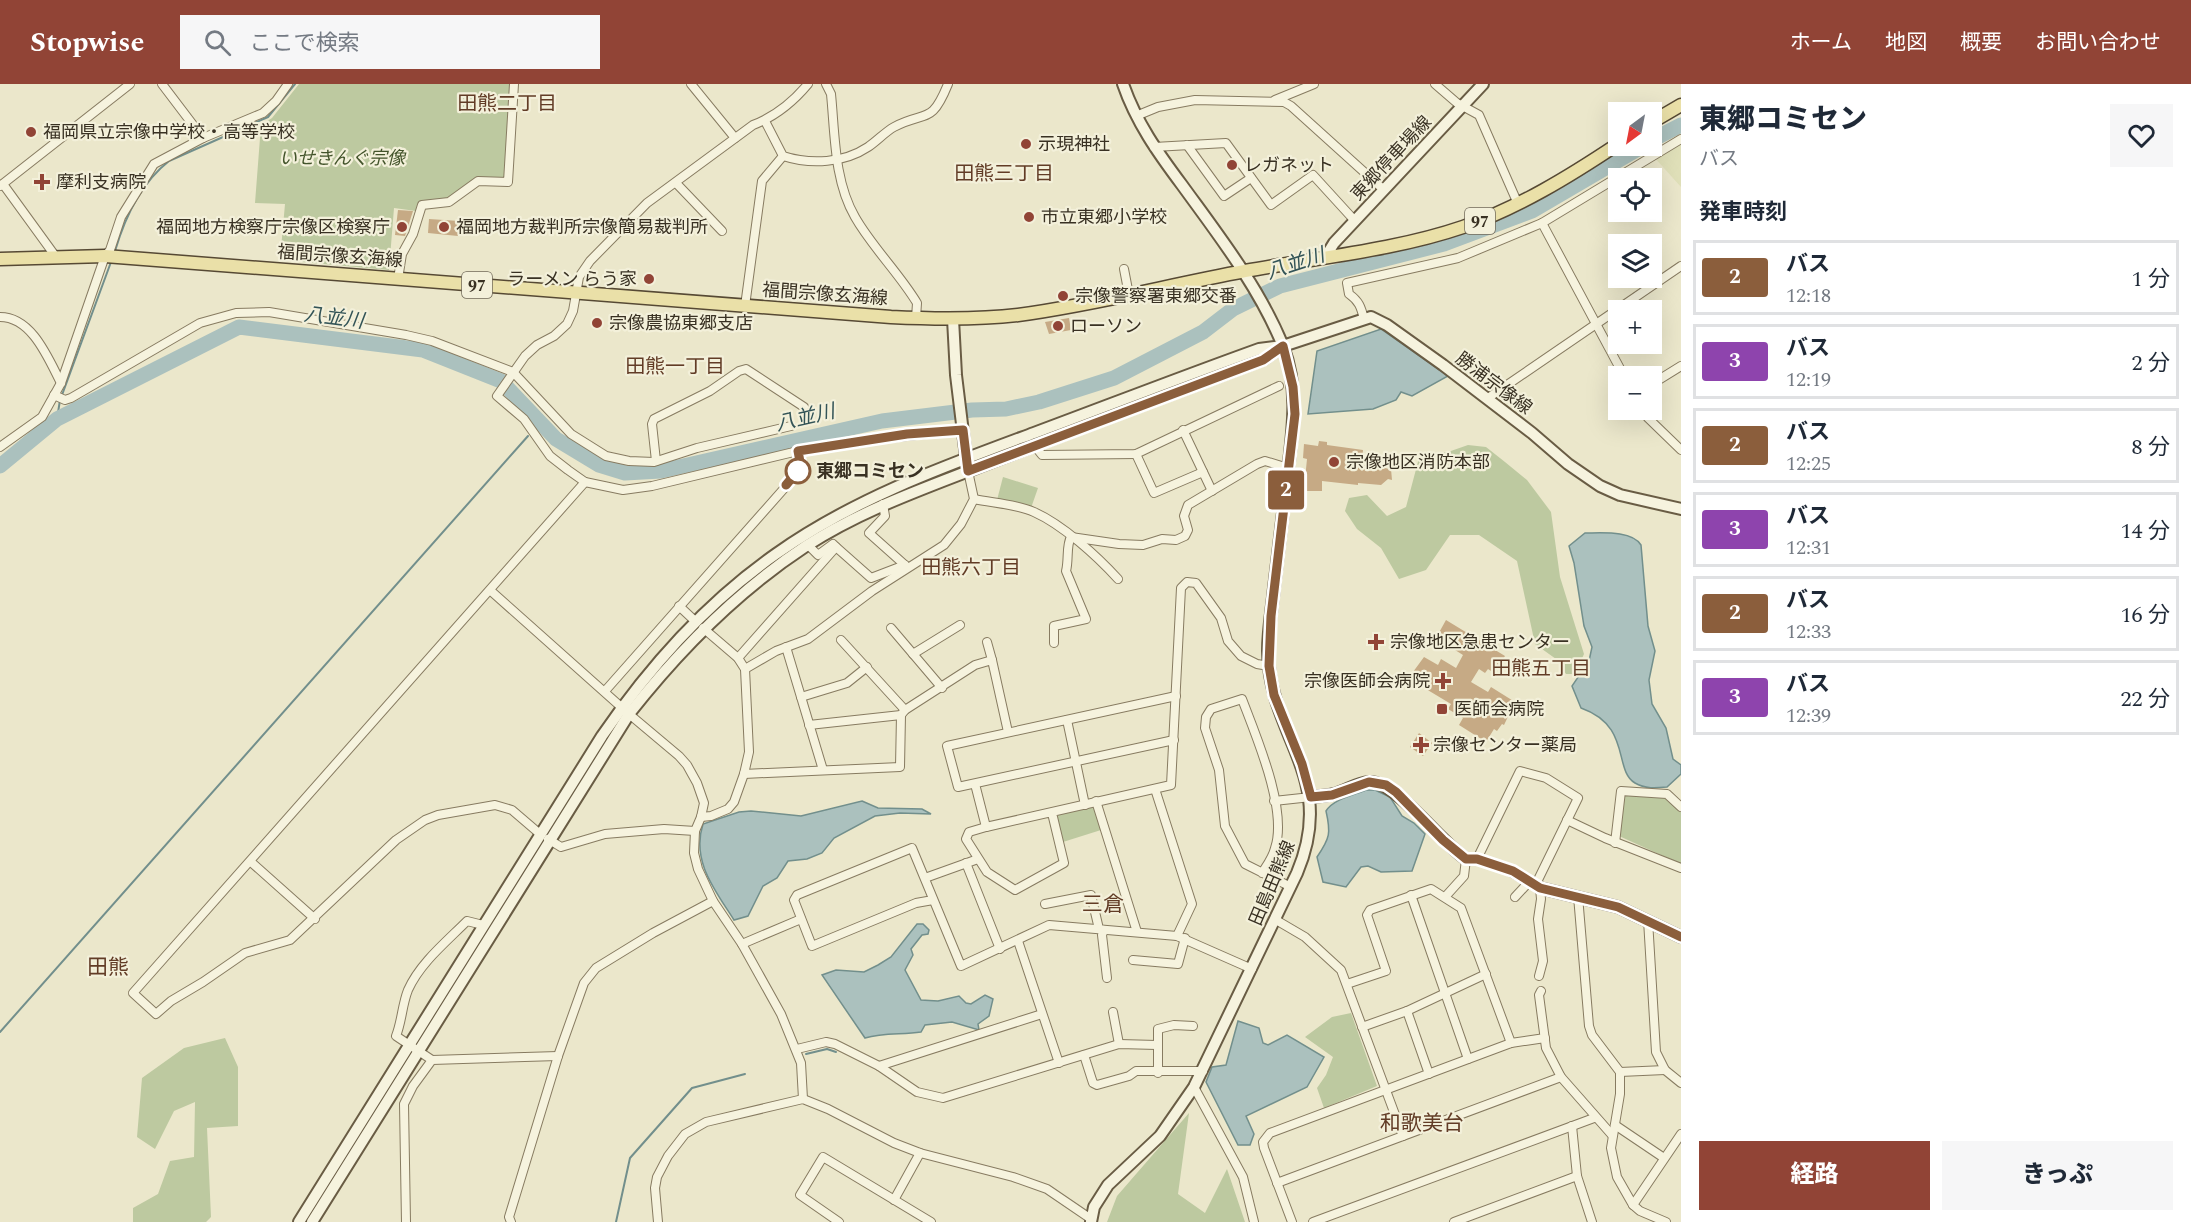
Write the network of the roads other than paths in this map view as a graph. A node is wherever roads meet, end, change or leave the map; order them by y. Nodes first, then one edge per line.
1 (130, 84) edge
2 (162, 84) edge
3 (288, 84) edge
4 (514, 84) edge
5 (691, 84) edge
6 (808, 84) edge
7 (826, 84) edge
8 (948, 84) edge
9 (1123, 84) edge
10 (1314, 84) edge
11 (1435, 84) edge
12 (1483, 84) edge
13 (1274, 100) junction
14 (1463, 105) junction
15 (1681, 105) edge
16 (1136, 116) junction
17 (1662, 116) edge
18 (765, 121) junction
19 (203, 138) junction
20 (735, 138) junction
21 (1681, 139) edge
22 (1187, 145) junction
23 (1154, 147) junction
24 (1608, 150) edge
25 (783, 156) junction
26 (838, 161) junction
27 (1251, 178) junction
28 (676, 183) junction
29 (2, 185) edge
30 (1384, 190) junction
31 (1518, 204) junction
32 (1355, 221) junction
33 (1542, 223) junction
34 (722, 231) dead end
35 (105, 256) junction
36 (1326, 256) junction
37 (56, 257) junction
38 (0, 259) edge
39 (1681, 266) edge
40 (1124, 269) dead end
41 (1244, 271) junction
42 (398, 279) junction
43 (575, 292) junction
44 (1129, 295) junction
45 (745, 306) junction
46 (0, 317) edge
47 (916, 318) junction
48 (953, 319) junction
49 (1364, 319) junction
50 (1596, 324) junction
51 (1283, 346) junction
52 (1619, 366) edge
53 (1681, 366) edge
54 (511, 373) junction
55 (1669, 374) junction
56 (1681, 376) edge
57 (1662, 378) edge
58 (61, 383) junction
59 (1279, 386) dead end
60 (54, 395) junction
61 (1488, 398) junction
62 (804, 407) dead end
63 (1650, 420) edge
64 (791, 426) dead end
65 (962, 428) junction
66 (1183, 430) junction
67 (1034, 445) junction
68 (0, 447) edge
69 (1681, 450) edge
70 (798, 451) junction
71 (1136, 454) junction
72 (966, 458) junction
73 (656, 461) junction
74 (1288, 468) junction
75 (968, 471) junction
76 (1203, 472) junction
77 (585, 482) junction
78 (1212, 491) junction
79 (974, 499) junction
80 (883, 504) junction
81 (1681, 509) edge
82 (1071, 537) junction
83 (808, 545) junction
84 (836, 547) junction
85 (907, 567) junction
86 (1118, 579) dead end
87 (490, 591) junction
88 (679, 606) junction
89 (699, 625) junction
90 (960, 625) dead end
91 (891, 628) dead end
92 (841, 640) dead end
93 (987, 642) dead end
94 (1054, 643) dead end
95 (786, 647) junction
96 (913, 654) junction
97 (738, 658) junction
98 (992, 660) junction
99 (1269, 666) junction
100 (867, 667) junction
101 (746, 669) junction
102 (942, 688) junction
103 (605, 691) junction
104 (1176, 696) junction
105 (801, 697) junction
106 (625, 710) junction
107 (903, 712) junction
108 (1066, 720) junction
109 (809, 725) junction
110 (1008, 732) junction
111 (1174, 740) junction
112 (1075, 762) junction
113 (823, 770) junction
114 (744, 774) junction
115 (975, 784) junction
116 (1155, 789) junction
117 (1311, 797) junction
118 (1096, 801) junction
119 (1274, 801) junction
120 (1085, 805) junction
121 (1681, 807) edge
122 (1052, 813) junction
123 (701, 817) junction
124 (1567, 819) junction
125 (986, 827) junction
126 (695, 831) junction
127 (544, 837) junction
128 (1615, 843) junction
129 (978, 859) junction
130 (1471, 859) junction
131 (251, 862) junction
132 (966, 863) junction
133 (1681, 868) edge
134 (1262, 873) junction
135 (925, 878) junction
136 (1535, 885) junction
137 (1291, 887) junction
138 (1411, 895) junction
139 (1578, 896) junction
140 (1444, 897) junction
141 (1515, 897) dead end
142 (933, 900) junction
143 (713, 901) junction
144 (1045, 904) dead end
145 (315, 919) junction
146 (801, 919) junction
147 (1276, 920) junction
148 (1648, 920) junction
149 (483, 925) junction
150 (1101, 930) junction
151 (1137, 932) junction
152 (1181, 937) junction
153 (1681, 937) edge
154 (1018, 941) junction
155 (742, 944) junction
156 (1000, 949) junction
157 (1134, 960) dead end
158 (1252, 969) junction
159 (1486, 974) junction
160 (1539, 976) dead end
161 (1107, 978) dead end
162 (1347, 984) junction
163 (1540, 991) dead end
164 (1444, 993) junction
165 (1407, 1011) junction
166 (1113, 1012) dead end
167 (1042, 1014) junction
168 (1193, 1026) dead end
169 (1362, 1027) junction
170 (1545, 1038) junction
171 (408, 1044) junction
172 (1119, 1044) junction
173 (1511, 1044) junction
174 (1157, 1045) junction
175 (796, 1049) junction
176 (419, 1051) junction
177 (1084, 1055) junction
178 (558, 1056) junction
179 (1468, 1059) junction
180 (432, 1060) junction
181 (1059, 1063) junction
182 (879, 1066) junction
183 (1665, 1070) junction
184 (1203, 1071) junction
185 (1620, 1072) junction
186 (1158, 1073) junction
187 (1429, 1074) junction
188 (1561, 1077) junction
189 (1681, 1083) edge
190 (1194, 1087) junction
191 (1386, 1089) junction
192 (803, 1099) junction
193 (1594, 1118) junction
194 (1615, 1125) junction
195 (1572, 1126) junction
196 (1681, 1134) edge
197 (1611, 1135) junction
198 (1403, 1136) junction
199 (920, 1153) junction
200 (1664, 1158) junction
201 (1577, 1176) junction
202 (1277, 1183) junction
203 (894, 1200) junction
204 (1633, 1205) junction
205 (1091, 1221) edge
206 (299, 1222) edge
207 (312, 1222) edge
208 (406, 1222) edge
209 (512, 1222) edge
210 (658, 1222) edge
211 (839, 1222) edge
212 (931, 1222) edge
213 (1254, 1222) edge
214 (1292, 1222) edge
215 (1313, 1222) edge
216 (1454, 1222) edge
217 (1592, 1222) edge
218 (1666, 1222) edge

1 - 29 street
2 - 19 street
3 - 19 street
4 - 42 street
5 - 20 street
6 - 18 street
7 - 26 street
8 - 26 street
9 - 16 street, 田島田熊線
10 - 13 street
11 - 14 street
12 - 14 street, 東郷停車場線
13 - 16 street
13 - 30 street
14 - 30 street, 東郷停車場線
14 - 31 street
15 - 17 main road
16 - 23 street, 田島田熊線
18 - 20 street
18 - 25 street
19 - 35 street
20 - 28 street
21 - 33 street
22 - 23 street
22 - 27 street
22 - 27 street
23 - 41 street, 田島田熊線
24 - 31 main road, 福間宗像玄海線 / 97
25 - 26 street
25 - 45 street
26 - 47 street
27 - 32 street
28 - 34 street
28 - 43 street
29 - 37 street
30 - 32 street, 東郷停車場線
31 - 36 main road, 福間宗像玄海線 / 97
32 - 36 street, 東郷停車場線
33 - 49 street
33 - 50 street
35 - 37 main road, 福間宗像玄海線 / 97
35 - 42 main road, 福間宗像玄海線 / 97
35 - 58 street
36 - 41 main road, 福間宗像玄海線 / 97
37 - 38 main road, 福間宗像玄海線 / 97
39 - 50 street
40 - 44 street
41 - 44 main road, 福間宗像玄海線 / 97
41 - 51 street, 田島田熊線
42 - 43 main road, 福間宗像玄海線 / 97
43 - 45 main road, 福間宗像玄海線 / 97
43 - 54 street
44 - 48 main road, 福間宗像玄海線 / 97
45 - 47 main road, 福間宗像玄海線 / 97
46 - 58 street
47 - 48 main road, 福間宗像玄海線 / 97
48 - 65 street
49 - 51 street
49 - 61 street, 勝浦宗像線
50 - 52 street
50 - 61 street
51 - 67 street
51 - 72 street
51 - 74 street, 田島田熊線
53 - 55 street
54 - 60 street
54 - 73 street
54 - 77 street
55 - 56 street
55 - 57 street
58 - 60 street
59 - 66 street
60 - 68 street
61 - 81 street, 勝浦宗像線
62 - 73 street
63 - 69 street
64 - 73 street
65 - 70 street
65 - 72 street
66 - 71 street
66 - 76 street
67 - 71 street
67 - 75 street
70 - 77 street
70 - 88 street
71 - 76 street
72 - 75 street
72 - 89 street
74 - 78 street
74 - 99 street, 田島田熊線
75 - 79 street
75 - 80 street
76 - 78 street
77 - 87 street
78 - 82 street
79 - 82 street
79 - 85 street
80 - 83 street
80 - 85 street
82 - 86 street
82 - 94 street
83 - 84 street
83 - 89 street
84 - 85 street
84 - 97 street
85 - 95 street
87 - 103 street
87 - 131 street
88 - 89 street
88 - 103 street
89 - 97 street
89 - 106 street
90 - 96 street
91 - 96 street
92 - 100 street
93 - 98 street
95 - 101 street
95 - 105 street
96 - 102 street
97 - 101 street
98 - 102 street
98 - 110 street
99 - 104 street
99 - 117 street, 田島田熊線
100 - 105 street
100 - 107 street
101 - 114 street
102 - 107 street
103 - 106 street
104 - 108 street
104 - 111 street
105 - 109 street
106 - 123 street
106 - 127 street
107 - 109 street
107 - 113 street
108 - 110 street
108 - 112 street
109 - 113 street
110 - 115 street
111 - 112 street
111 - 116 street
112 - 115 street
112 - 120 street
113 - 114 street
114 - 123 street
115 - 125 street
116 - 118 street
116 - 152 street
117 - 119 street
117 - 130 street
117 - 137 street, 田島田熊線
118 - 120 street
118 - 151 street
119 - 134 street
119 - 134 street
120 - 122 street
121 - 128 street
122 - 125 street
122 - 129 street
123 - 126 street
124 - 128 street
124 - 130 street
124 - 136 street
125 - 129 street
126 - 127 street
126 - 143 street
127 - 145 street
127 - 149 street
127 - 176 street
128 - 133 street
129 - 132 street
130 - 136 street
130 - 140 street
131 - 145 street
131 - 145 street
132 - 135 street
132 - 156 street
134 - 137 street
135 - 142 street
135 - 146 street
136 - 139 street
136 - 141 street
136 - 160 street
137 - 147 street, 田島田熊線
138 - 140 street
138 - 162 street
138 - 164 street
139 - 148 street
139 - 185 street
140 - 159 street
142 - 146 street
142 - 156 street
143 - 155 street
143 - 178 street
144 - 150 street
146 - 155 street
147 - 158 street, 田島田熊線
147 - 162 street
148 - 153 street
148 - 183 street
149 - 171 street
149 - 171 street
150 - 151 street
150 - 154 street
150 - 161 street
151 - 152 street
152 - 157 street
152 - 158 street
154 - 156 street
154 - 167 street
155 - 175 street
158 - 184 street, 田島田熊線
159 - 164 street
159 - 173 street
162 - 169 street
163 - 170 street
164 - 165 street
164 - 179 street
165 - 169 street
165 - 187 street
166 - 172 street
167 - 181 street
167 - 182 street
168 - 174 street
169 - 191 street
170 - 173 street
170 - 188 street
171 - 176 street
171 - 206 street
172 - 174 street
172 - 177 street
173 - 179 street
174 - 186 street
175 - 182 street
175 - 192 street
176 - 180 street
176 - 207 street
177 - 181 street
177 - 186 street
178 - 180 street
178 - 209 street
179 - 187 street
180 - 208 street
181 - 182 street
183 - 185 street
183 - 189 street
184 - 186 street
184 - 190 street, 田島田熊線
185 - 194 street
187 - 191 street
188 - 193 street
188 - 198 street
190 - 205 street, 田島田熊線
190 - 213 street
191 - 198 street
191 - 202 street
192 - 199 street
192 - 210 street
193 - 195 street
193 - 197 street
194 - 197 street
194 - 200 street
195 - 201 street
195 - 215 street
196 - 200 street
197 - 204 street
198 - 202 street
199 - 203 street
199 - 205 street
200 - 204 street
201 - 216 street
201 - 217 street
202 - 214 street
203 - 211 street
203 - 212 street
204 - 218 street

